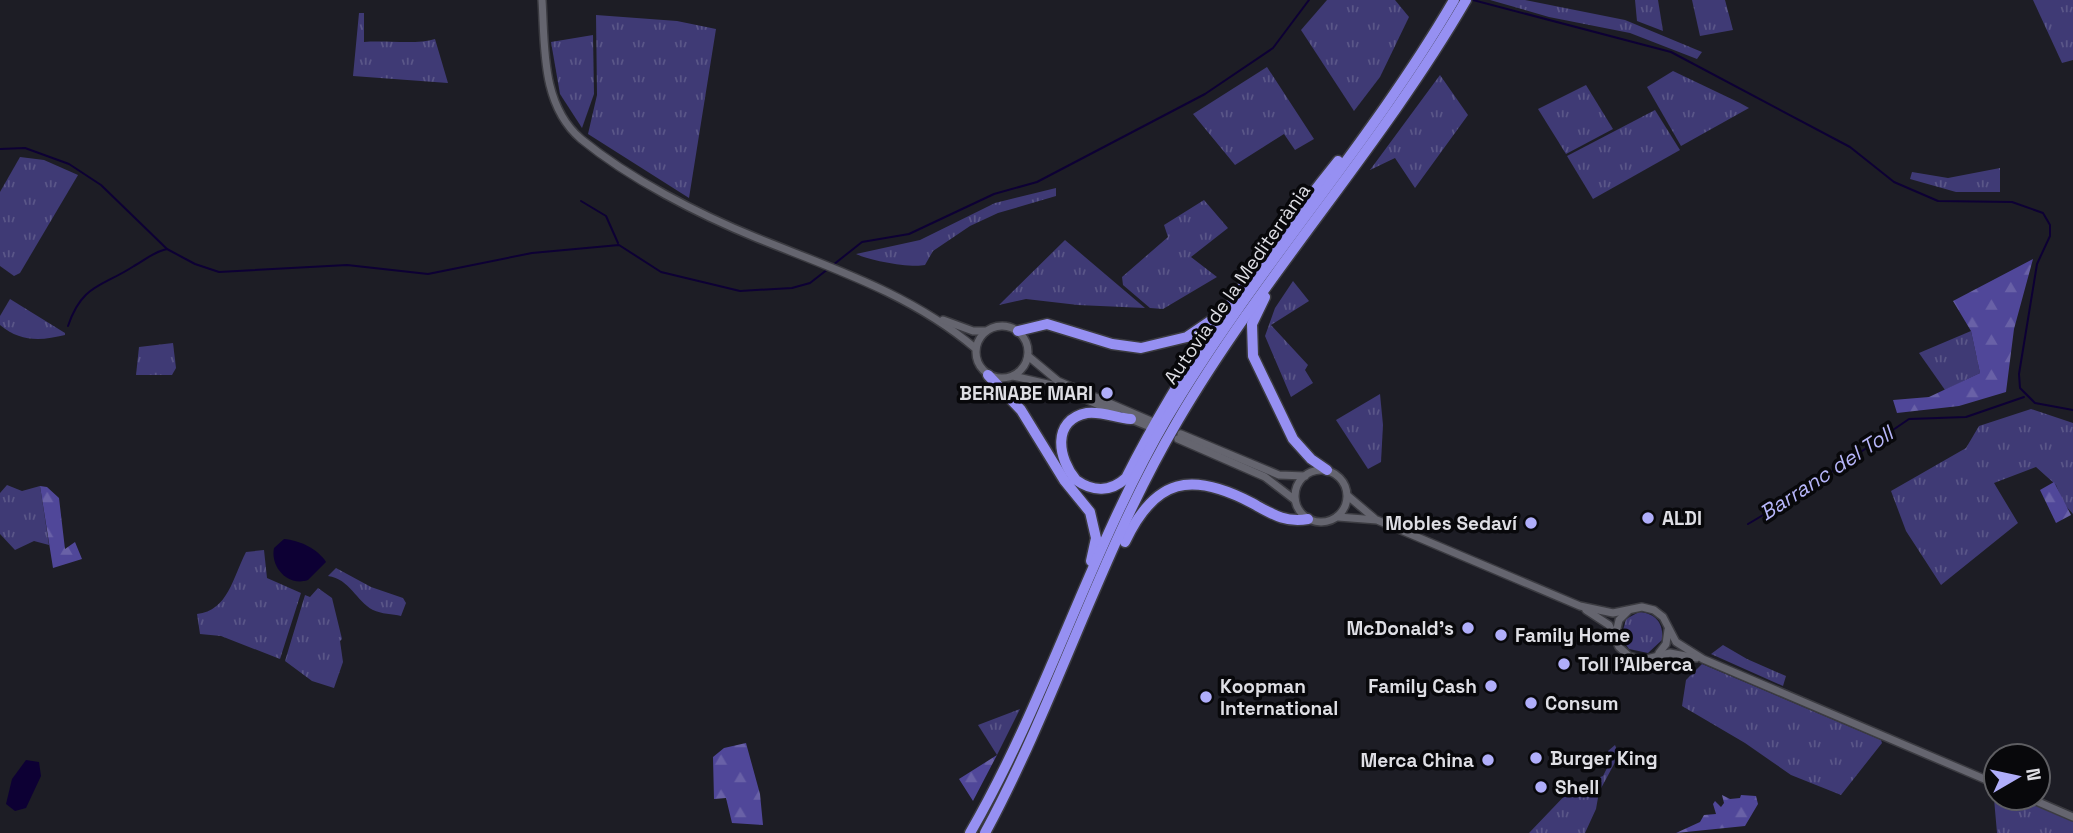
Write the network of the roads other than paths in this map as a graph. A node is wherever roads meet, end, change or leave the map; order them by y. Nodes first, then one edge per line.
1 (542, 0) edge
2 (1454, 0) edge
3 (1466, 0) edge
4 (1448, 21) junction
5 (1363, 137) junction
6 (1276, 271) junction
7 (1223, 311) junction
8 (934, 316) junction
9 (986, 330) junction
10 (1017, 331) junction
11 (975, 348) junction
12 (1028, 356) junction
13 (988, 375) junction
14 (1013, 376) junction
15 (1131, 419) junction
16 (1327, 471) junction
17 (1304, 476) junction
18 (1348, 496) junction
19 (1296, 500) junction
20 (1338, 517) junction
21 (1308, 519) junction
22 (1377, 520) junction
23 (1580, 606) junction
24 (1629, 610) junction
25 (1076, 625) junction
26 (1668, 631) junction
27 (1615, 634) junction
28 (1658, 654) junction
29 (1703, 659) junction
30 (1982, 778) edge
31 (2052, 808) edge
32 (2073, 817) edge
33 (970, 833) edge
34 (985, 833) edge

1 - 8 main road
2 - 4 highway, Autovia de la Mediterrània
3 - 4 highway, Autovia de la Mediterrània
4 - 5 highway, Autovia de la Mediterrània
4 - 6 highway, Autovia de la Mediterrània
5 - 7 highway
5 - 25 highway, Autovia de la Mediterrània
6 - 16 highway
6 - 25 highway, Autovia de la Mediterrània
7 - 10 highway
7 - 15 highway
8 - 9 main road
8 - 11 main road
9 - 10 main road
9 - 11 main road
10 - 12 main road
11 - 13 main road
12 - 14 main road
12 - 15 main road
13 - 14 main road
13 - 25 highway
14 - 15 main road
16 - 17 main road
16 - 18 main road
17 - 19 main road
17 - 19 main road
18 - 20 main road
18 - 22 main road
19 - 21 main road
20 - 21 main road
20 - 22 main road
21 - 25 highway
22 - 23 main road
23 - 24 main road
23 - 27 main road
24 - 26 main road
24 - 27 main road
25 - 33 highway, Autovia de la Mediterrània
25 - 34 highway, Autovia de la Mediterrània
26 - 28 main road
26 - 29 main road
27 - 28 main road
28 - 29 main road
29 - 30 main road
31 - 32 main road

